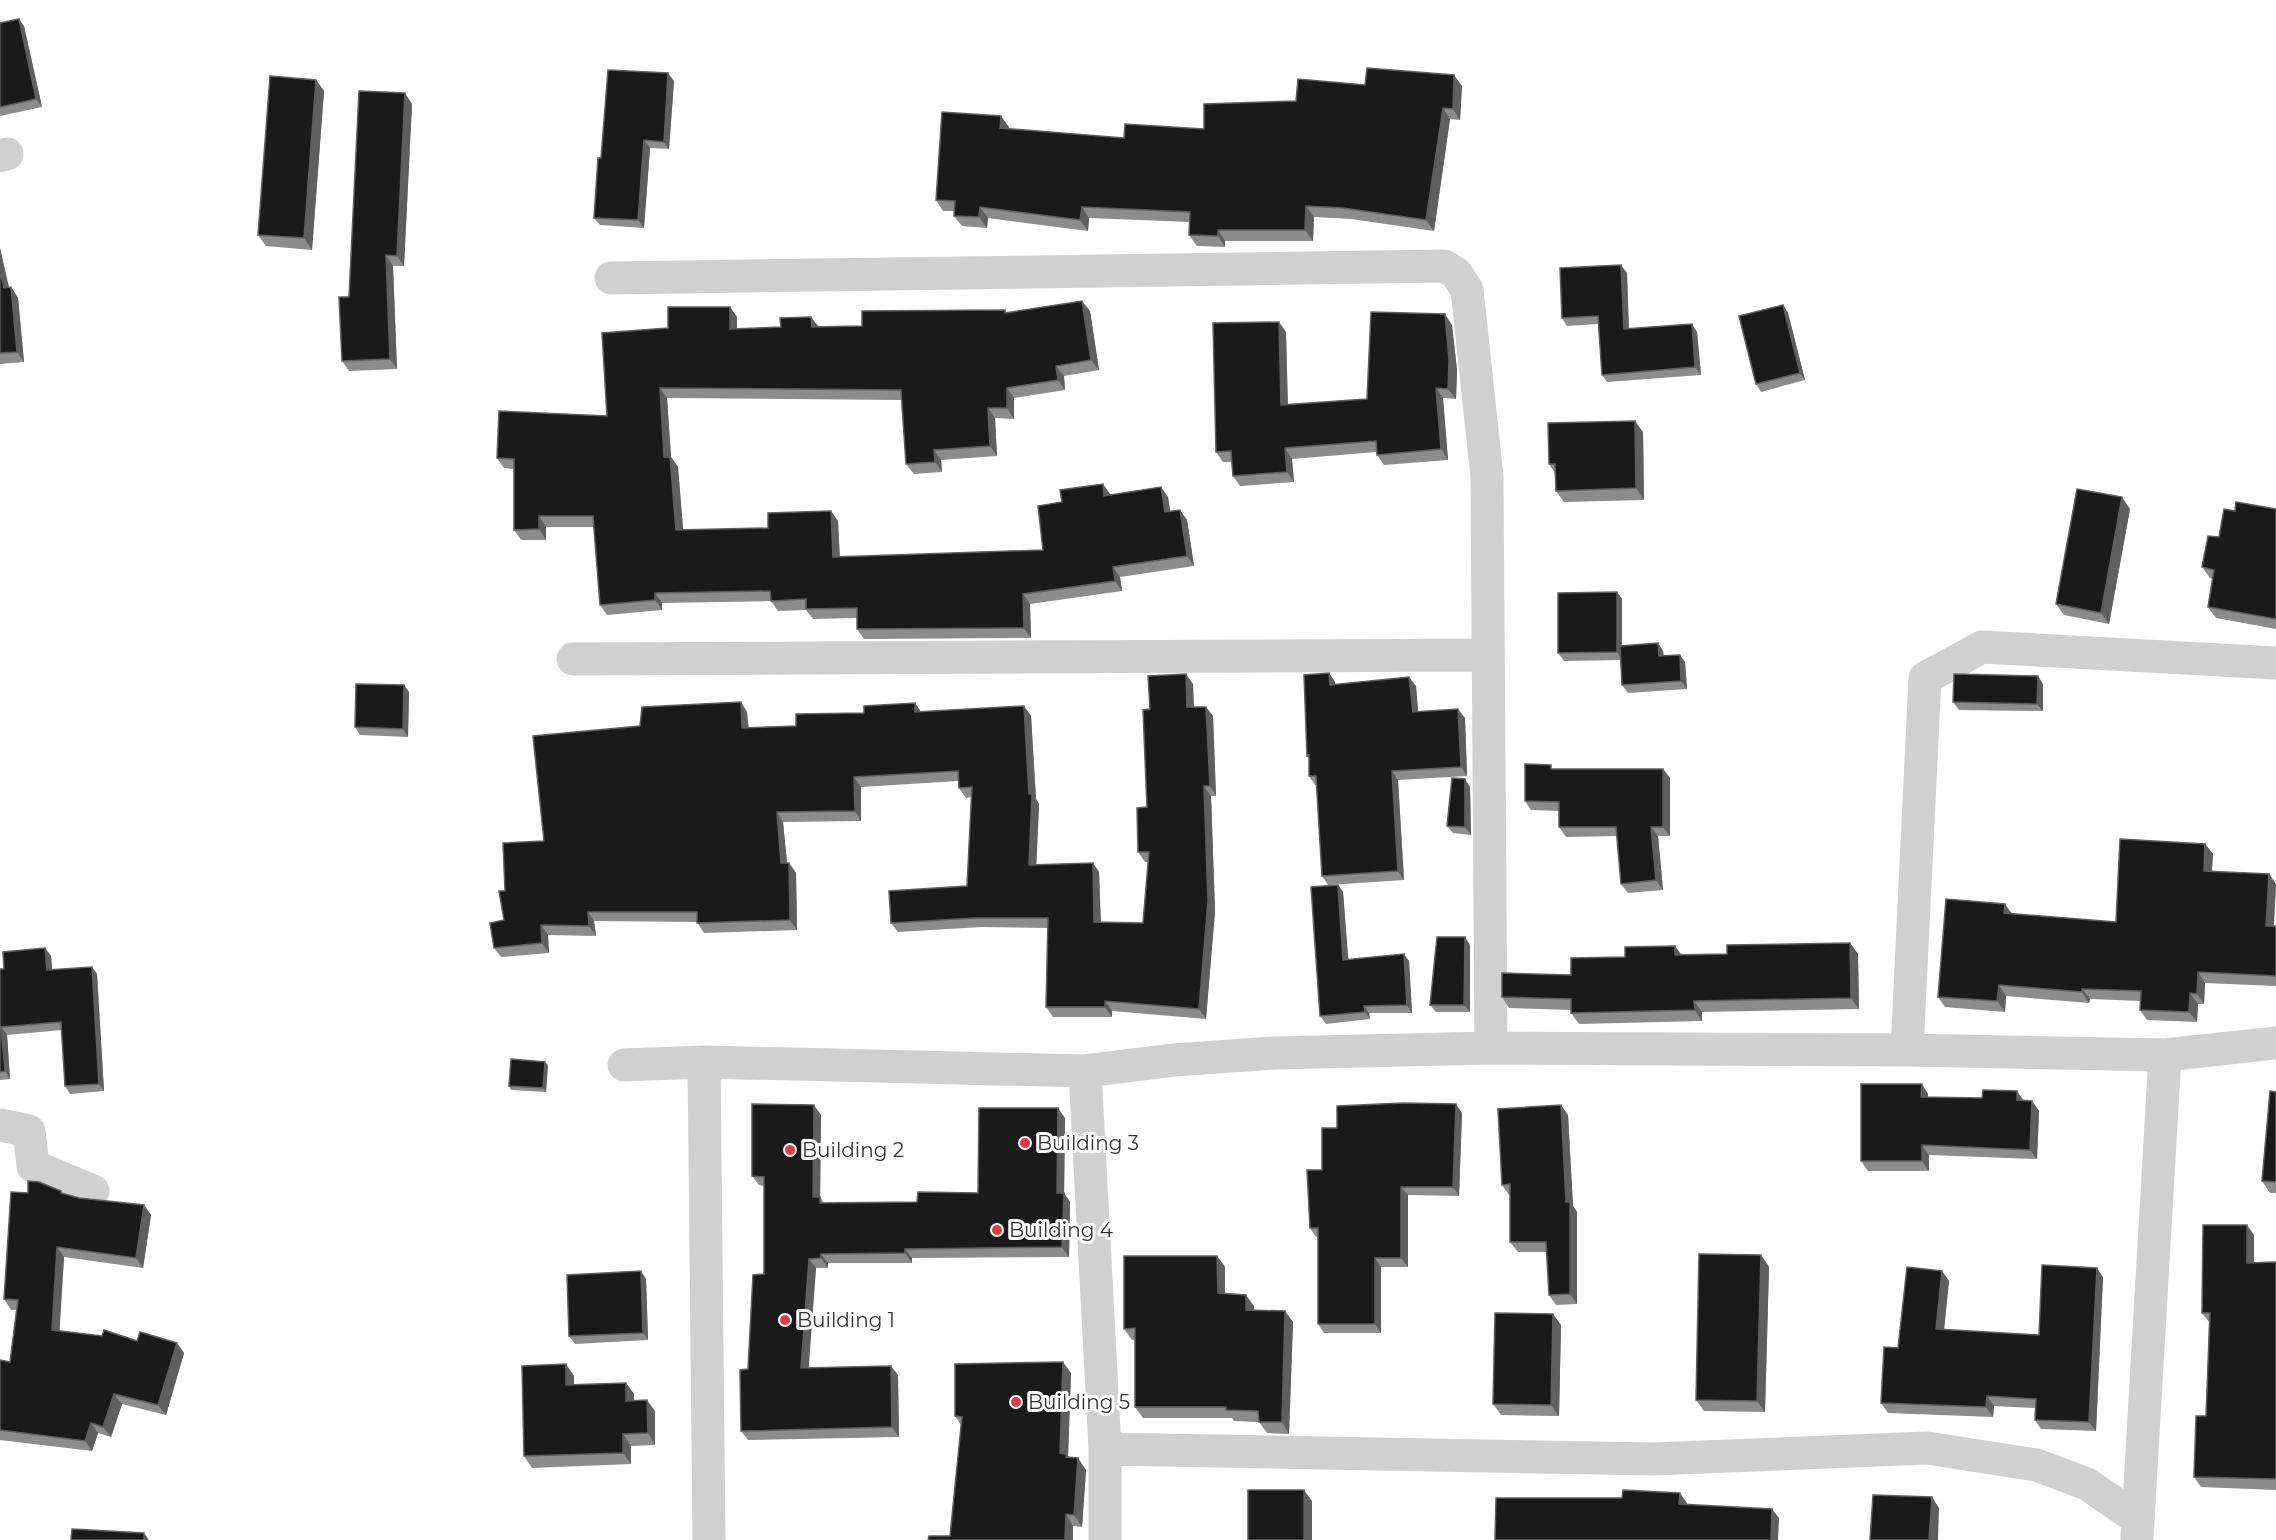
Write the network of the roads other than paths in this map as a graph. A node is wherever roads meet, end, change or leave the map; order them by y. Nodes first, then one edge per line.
1 (611, 278) dead end
2 (1486, 655) junction
3 (573, 659) dead end
4 (2276, 663) edge
5 (2276, 1043) edge
6 (1491, 1048) junction
7 (1907, 1050) junction
8 (2165, 1055) junction
9 (704, 1062) junction
10 (624, 1065) dead end
11 (1085, 1071) junction
12 (0, 1125) edge
13 (93, 1191) dead end
14 (1105, 1449) junction
15 (2137, 1530) edge
16 (710, 1540) edge
17 (1105, 1540) edge

1 - 2 street
2 - 3 street
2 - 6 street
4 - 7 street
5 - 8 street
6 - 7 street
6 - 11 street
7 - 8 street
8 - 15 street
9 - 10 street
9 - 11 street
9 - 16 street
11 - 14 street
12 - 13 street
14 - 15 street
14 - 17 street

